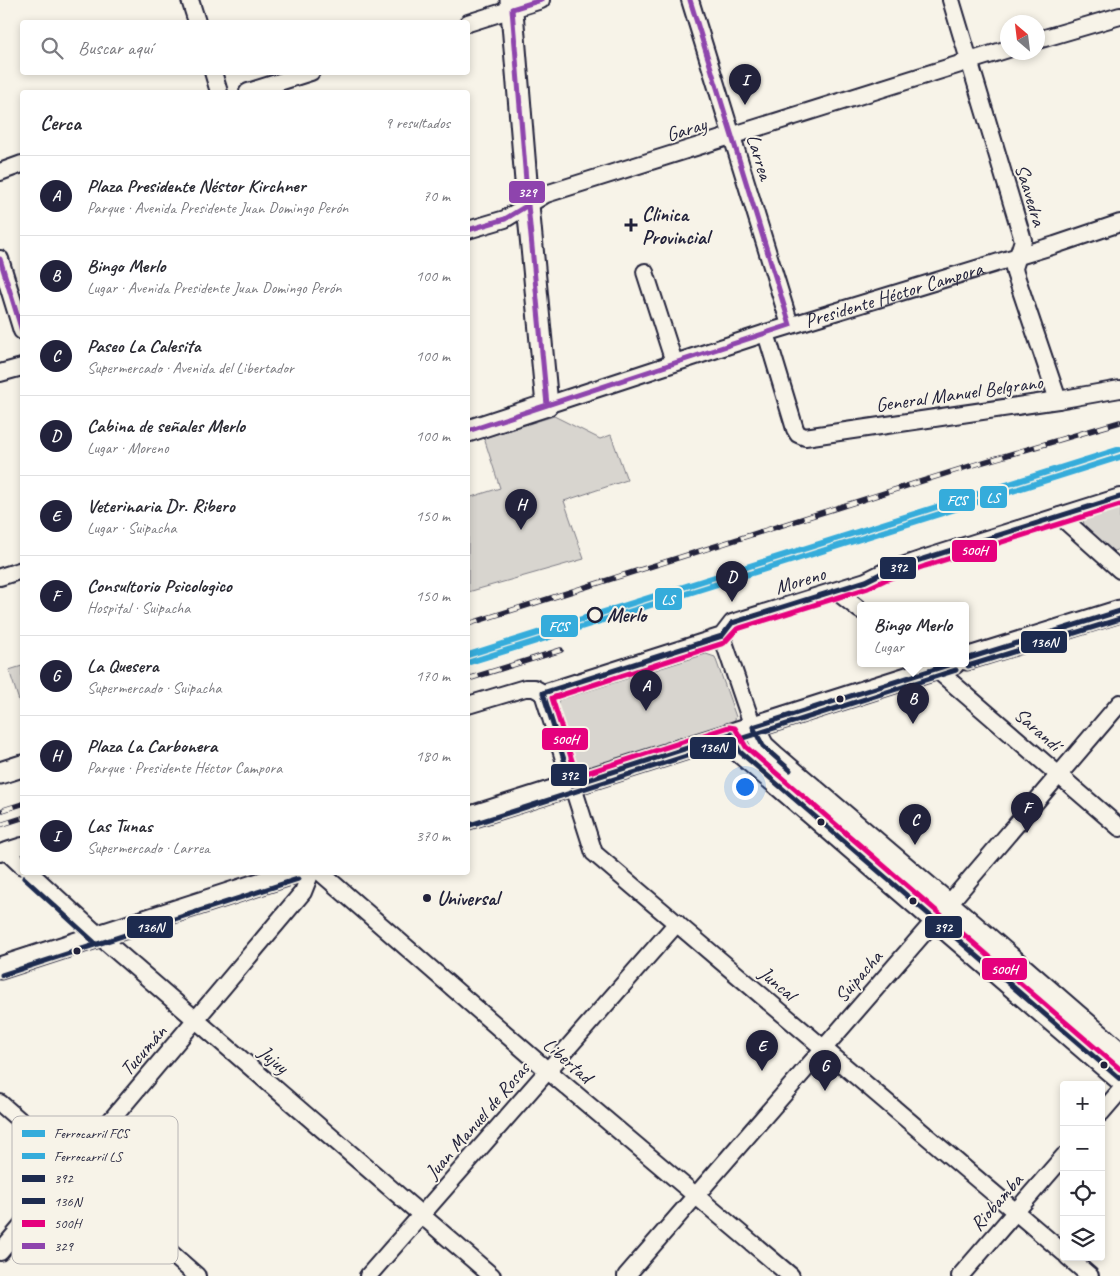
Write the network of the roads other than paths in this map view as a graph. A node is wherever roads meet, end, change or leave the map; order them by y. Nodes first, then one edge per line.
1 (190, 0) edge
2 (541, 0) edge
3 (690, 0) edge
4 (951, 0) edge
5 (512, 4) edge
6 (1120, 16) edge
7 (196, 20) edge
8 (470, 22) edge
9 (1045, 38) edge
10 (1000, 51) edge
11 (969, 60) junction
12 (214, 75) edge
13 (302, 75) edge
14 (218, 90) edge
15 (254, 90) edge
16 (732, 137) junction
17 (20, 165) edge
18 (0, 172) edge
19 (528, 205) junction
20 (1120, 223) edge
21 (470, 229) edge
22 (1018, 256) junction
23 (0, 259) edge
24 (645, 272) dead end
25 (20, 324) edge
26 (790, 325) junction
27 (766, 333) junction
28 (674, 362) junction
29 (20, 367) edge
30 (0, 373) edge
31 (1120, 389) edge
32 (1058, 400) junction
33 (547, 405) junction
34 (470, 430) edge
35 (1120, 497) edge
36 (1060, 516) junction
37 (1120, 570) edge
38 (20, 571) edge
39 (0, 577) edge
40 (836, 591) junction
41 (857, 608) edge
42 (1120, 611) edge
43 (722, 636) junction
44 (969, 658) edge
45 (933, 667) edge
46 (941, 667) edge
47 (543, 693) junction
48 (1120, 703) edge
49 (470, 704) edge
50 (753, 727) junction
51 (731, 734) junction
52 (20, 767) edge
53 (0, 773) edge
54 (1058, 774) junction
55 (572, 785) junction
56 (470, 817) edge
57 (1120, 828) edge
58 (20, 847) edge
59 (3, 852) edge
60 (20, 865) edge
61 (32, 875) edge
62 (287, 875) edge
63 (310, 875) edge
64 (323, 875) edge
65 (942, 912) junction
66 (677, 923) junction
67 (99, 936) junction
68 (0, 968) edge
69 (196, 1020) junction
70 (822, 1049) junction
71 (1120, 1053) edge
72 (547, 1070) junction
73 (1120, 1079) edge
74 (1120, 1092) edge
75 (0, 1104) edge
76 (1105, 1109) edge
77 (14, 1116) edge
78 (114, 1116) edge
79 (1060, 1161) edge
80 (694, 1196) junction
81 (1015, 1212) junction
82 (422, 1216) junction
83 (12, 1238) edge
84 (1060, 1251) edge
85 (0, 1252) edge
86 (178, 1259) edge
87 (1073, 1261) edge
88 (197, 1276) edge
89 (368, 1276) edge
90 (492, 1276) edge
91 (626, 1276) edge
92 (791, 1276) edge
93 (960, 1276) edge
94 (1090, 1276) edge

1 - 7 street
2 - 5 street
3 - 16 street, Larrea
4 - 11 street, Saavedra
5 - 8 street
5 - 19 main road
6 - 9 street
10 - 11 street, Garay
11 - 16 street, Garay
11 - 22 street, Saavedra
12 - 14 street
13 - 15 street
16 - 19 street, Garay
16 - 26 street, Larrea
17 - 18 street
19 - 21 street, Garay
19 - 33 main road
20 - 22 street, Presidente Héctor Campora
22 - 26 street, Presidente Héctor Campora
22 - 32 street, Saavedra
23 - 25 street
24 - 28 street
26 - 27 street, Presidente Héctor Campora
27 - 28 street, Presidente Héctor Campora
27 - 32 street, General Manuel Belgrano
28 - 33 street, Presidente Héctor Campora
29 - 30 street
31 - 32 street, General Manuel Belgrano
33 - 34 main road, Presidente Héctor Campora
35 - 36 street, Moreno
36 - 37 street
36 - 40 street, Moreno
38 - 39 street
40 - 41 street
40 - 43 street, Moreno
42 - 44 main road
43 - 47 street, Moreno
43 - 50 street
45 - 50 main road
46 - 54 street, Sarandí
47 - 49 street, Moreno
47 - 55 street, Juncal
48 - 54 street, Suipacha
50 - 51 main road
50 - 65 main road
51 - 55 main road
51 - 65 main road
52 - 53 main road
54 - 57 street, Sarandí
54 - 65 street, Suipacha
55 - 56 main road
55 - 66 street, Juncal
58 - 59 street
59 - 60 street
61 - 67 street, Jujuy
62 - 67 main road
63 - 69 street, Tucumán
64 - 72 street, Libertad
65 - 70 street, Suipacha
65 - 71 main road
65 - 73 main road
66 - 70 street, Juncal
66 - 72 street, Juan Manuel de Rosas
67 - 68 main road
67 - 69 street, Jujuy
69 - 78 street, Tucumán
69 - 82 street, Jujuy
70 - 80 street, Suipacha
70 - 81 street, Juncal
72 - 80 street, Libertad
72 - 82 street, Juan Manuel de Rosas
74 - 76 street
75 - 77 street
79 - 81 street, Riobamba
80 - 91 street, Suipacha
80 - 92 street, Libertad
81 - 84 street, Juncal
81 - 93 street, Riobamba
82 - 89 street, Juan Manuel de Rosas
82 - 90 street, Jujuy
83 - 85 street, Tucumán
86 - 88 street
87 - 94 street

